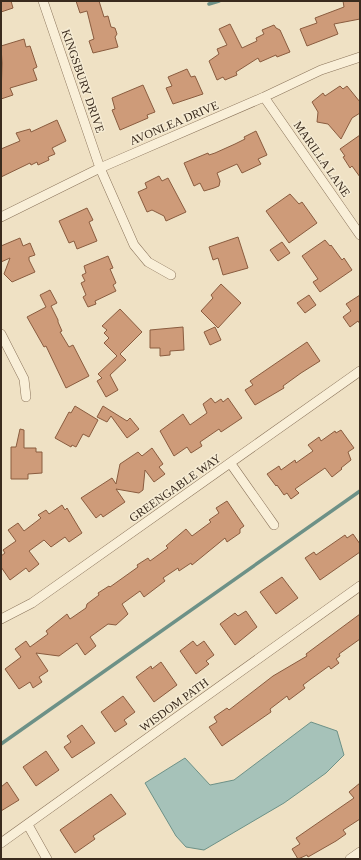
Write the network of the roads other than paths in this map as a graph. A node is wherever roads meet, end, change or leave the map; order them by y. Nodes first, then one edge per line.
1 (44, 1) edge
2 (360, 58) edge
3 (264, 97) junction
4 (100, 168) junction
5 (1, 217) edge
6 (360, 235) edge
7 (171, 275) dead end
8 (1, 334) edge
9 (360, 371) edge
10 (26, 397) dead end
11 (230, 464) junction
12 (274, 525) dead end
13 (360, 586) edge
14 (1, 619) edge
15 (28, 824) junction
16 (1, 843) edge
17 (360, 852) edge
18 (47, 859) edge
19 (350, 859) edge

1 - 4 street, KINGSBURY DRIVE
2 - 3 street, AVONLEA DRIVE
3 - 4 street, AVONLEA DRIVE
3 - 6 street, MARILLA LANE
4 - 5 street, AVONLEA DRIVE
4 - 7 street, KINGSBURY DRIVE
8 - 10 street
9 - 11 street, GREENGABLE WAY
11 - 12 street
11 - 14 street, GREENGABLE WAY
13 - 15 street, WISDOM PATH
15 - 16 street, WISDOM PATH
15 - 18 street
17 - 19 street

